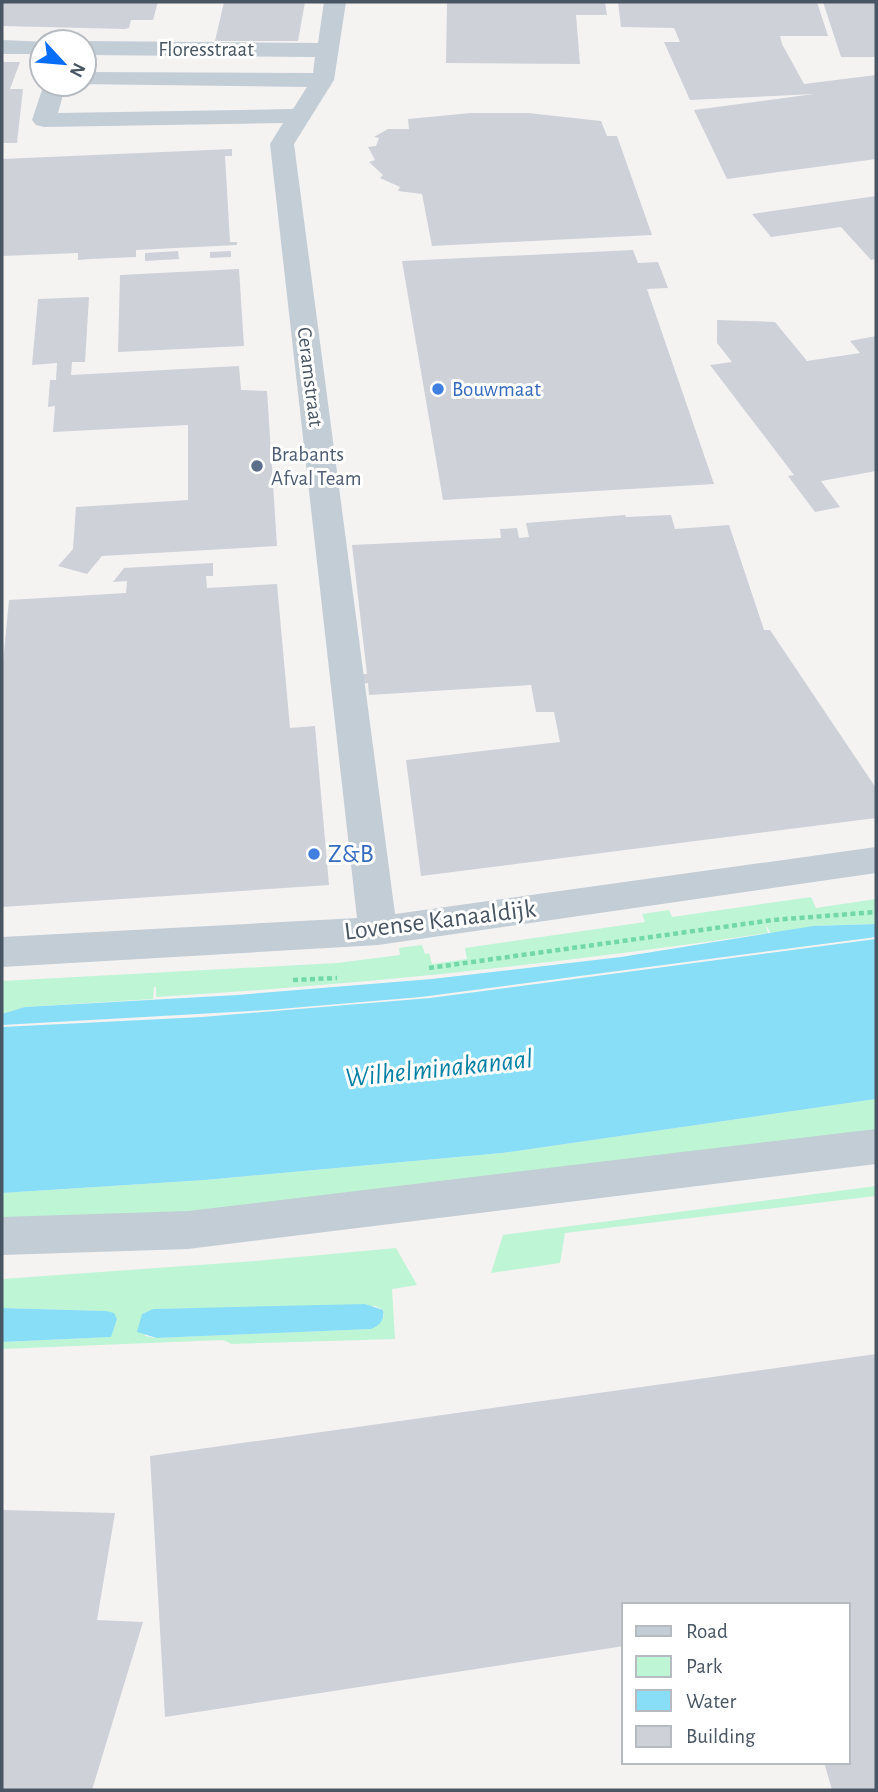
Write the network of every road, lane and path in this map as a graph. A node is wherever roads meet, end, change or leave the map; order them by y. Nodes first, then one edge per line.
1 (335, 2) edge
2 (2, 47) edge
3 (28, 47) edge
4 (98, 48) edge
5 (328, 50) junction
6 (98, 79) edge
7 (323, 80) junction
8 (51, 98) edge
9 (301, 116) junction
10 (876, 860) edge
11 (378, 931) junction
12 (2, 952) edge
13 (876, 1146) edge
14 (2, 1237) edge

1 - 5 street, Ceramstraat
2 - 3 street
4 - 5 street, Floresstraat
5 - 7 street, Ceramstraat
6 - 7 street
7 - 9 street, Ceramstraat
8 - 9 street
9 - 11 street, Ceramstraat
10 - 11 street, Lovense Kanaaldijk
11 - 12 street, Lovense Kanaaldijk
13 - 14 street

